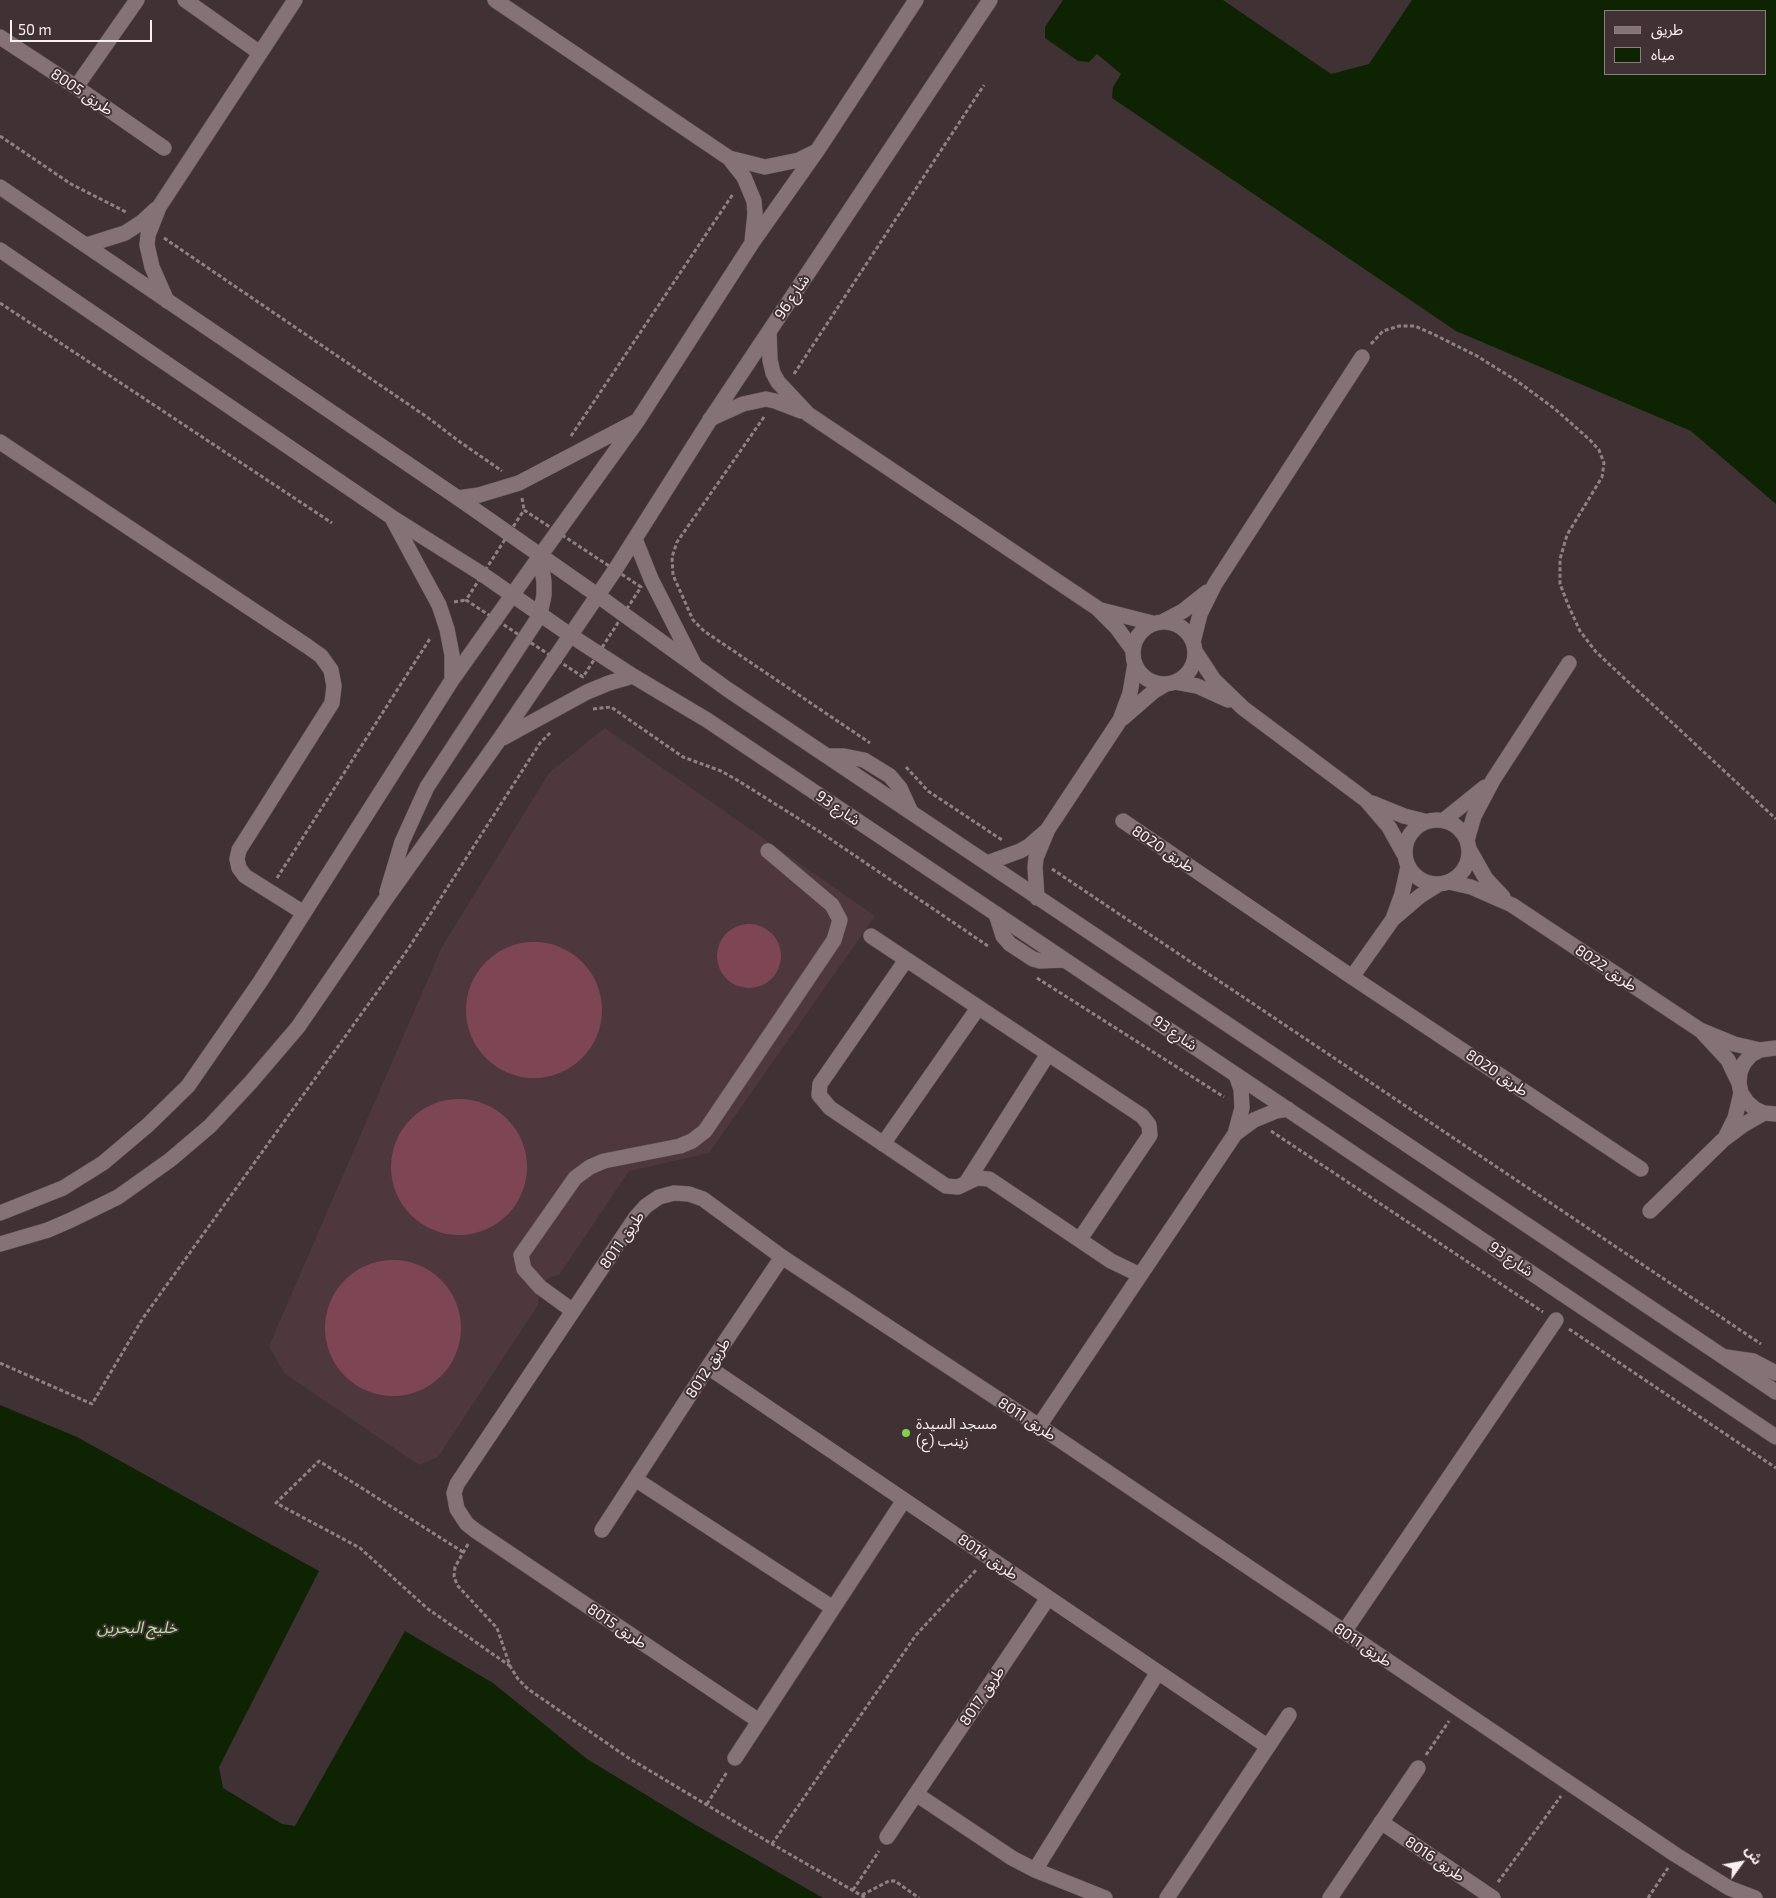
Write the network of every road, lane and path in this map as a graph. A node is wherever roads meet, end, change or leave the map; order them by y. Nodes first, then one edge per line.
1 (136, 0) edge
2 (185, 0) edge
3 (295, 0) edge
4 (495, 0) edge
5 (916, 0) edge
6 (990, 0) edge
7 (0, 37) edge
8 (260, 53) junction
9 (984, 85) dead end
10 (76, 87) junction
11 (0, 136) edge
12 (164, 148) dead end
13 (817, 151) junction
14 (729, 158) junction
15 (744, 177) junction
16 (0, 187) edge
17 (146, 225) junction
18 (752, 242) junction
19 (87, 245) junction
20 (0, 250) edge
21 (167, 302) junction
22 (0, 303) edge
23 (769, 332) junction
24 (1362, 357) joint
25 (779, 395) junction
26 (638, 420) junction
27 (710, 420) junction
28 (568, 441) dead end
29 (0, 442) edge
30 (519, 482) junction
31 (458, 498) junction
32 (393, 518) junction
33 (332, 524) dead end
34 (635, 539) junction
35 (540, 556) junction
36 (1216, 584) junction
37 (597, 595) junction
38 (513, 596) junction
39 (466, 600) dead end
40 (439, 605) junction
41 (1097, 608) junction
42 (540, 615) junction
43 (1157, 622) junction
44 (432, 633) dead end
45 (570, 635) junction
46 (1194, 646) junction
47 (1134, 657) junction
48 (1569, 663) dead end
49 (696, 667) junction
50 (633, 676) junction
51 (452, 680) junction
52 (1171, 683) junction
53 (1243, 708) junction
54 (592, 710) dead end
55 (1120, 720) junction
56 (558, 728) dead end
57 (499, 740) junction
58 (877, 748) dead end
59 (902, 764) dead end
60 (1493, 780) junction
61 (1366, 800) junction
62 (1776, 819) edge
63 (1444, 820) junction
64 (1123, 821) dead end
65 (1424, 821) junction
66 (1048, 829) junction
67 (1468, 845) junction
68 (768, 851) dead end
69 (1020, 851) junction
70 (1036, 858) junction
71 (1406, 860) junction
72 (987, 863) junction
73 (1444, 883) junction
74 (268, 892) junction
75 (1037, 898) junction
76 (385, 900) junction
77 (1512, 905) junction
78 (304, 913) junction
79 (1392, 919) junction
80 (872, 936) dead end
81 (994, 949) dead end
82 (906, 960) junction
83 (1035, 977) dead end
84 (1352, 977) junction
85 (978, 1008) junction
86 (1700, 1030) junction
87 (1776, 1048) edge
88 (1760, 1050) junction
89 (1048, 1054) junction
90 (1236, 1075) junction
91 (1740, 1088) junction
92 (1242, 1108) junction
93 (1288, 1109) junction
94 (1770, 1114) edge
95 (1254, 1120) junction
96 (1235, 1134) junction
97 (1723, 1140) junction
98 (883, 1144) junction
99 (1641, 1169) dead end
100 (966, 1184) junction
101 (1650, 1211) dead end
102 (0, 1214) edge
103 (1080, 1239) junction
104 (0, 1244) edge
105 (782, 1257) junction
106 (1140, 1275) junction
107 (573, 1311) junction
108 (1556, 1320) junction
109 (1768, 1349) dead end
110 (1724, 1357) junction
111 (0, 1364) edge
112 (708, 1367) junction
113 (1776, 1373) edge
114 (1776, 1392) edge
115 (1039, 1426) junction
116 (1776, 1437) edge
117 (1776, 1468) edge
118 (635, 1479) junction
119 (904, 1500) junction
120 (602, 1530) dead end
121 (476, 1531) junction
122 (463, 1552) junction
123 (978, 1567) dead end
124 (1048, 1598) junction
125 (833, 1608) junction
126 (1344, 1632) junction
127 (510, 1666) junction
128 (1158, 1672) junction
129 (1457, 1707) junction
130 (1289, 1714) dead end
131 (759, 1721) junction
132 (1267, 1746) junction
133 (735, 1758) joint
134 (1418, 1768) joint
135 (1570, 1783) junction
136 (916, 1794) junction
137 (706, 1804) junction
138 (1382, 1822) junction
139 (887, 1838) joint
140 (772, 1844) junction
141 (1676, 1855) junction
142 (1036, 1870) junction
143 (853, 1890) junction
144 (1732, 1893) edge
145 (862, 1895) junction
146 (1489, 1897) edge
147 (866, 1898) edge
148 (919, 1898) edge
149 (1105, 1898) edge
150 (1167, 1898) edge
151 (1330, 1898) edge
152 (1648, 1898) edge
153 (1754, 1898) edge

1 - 10 street
2 - 8 street
3 - 8 street
4 - 14 street
5 - 13 street
6 - 23 street, شارع 96
7 - 10 street, طريق 8005
8 - 17 street
9 - 25 path
10 - 12 street, طريق 8005
11 - 17 path
13 - 14 street
13 - 18 street
14 - 15 street
15 - 18 street
15 - 28 path
16 - 19 street
17 - 19 street
17 - 21 street
17 - 30 path
18 - 26 street
19 - 21 street
20 - 32 street, شارع 93
21 - 31 street
22 - 33 path
23 - 25 street
23 - 27 street, شارع 96
24 - 36 street
24 - 62 path
25 - 27 street
25 - 41 street
25 - 58 path
26 - 30 street
26 - 35 street
27 - 34 street, شارع 96
29 - 74 street
30 - 31 street
31 - 35 street
32 - 38 street, شارع 93
32 - 40 street
34 - 37 street, شارع 96
34 - 49 street
35 - 37 street
35 - 38 street
35 - 42 street
36 - 43 street
36 - 46 street
37 - 45 street, شارع 96
37 - 49 street
38 - 42 street, شارع 93
38 - 51 street
39 - 40 path
40 - 51 street
41 - 43 street
41 - 47 street
42 - 45 street, شارع 93
42 - 76 street
43 - 46 street
43 - 47 street
44 - 74 path
45 - 50 street, شارع 93
45 - 57 street, شارع 96
46 - 52 street
46 - 53 street
47 - 52 street
47 - 55 street
48 - 60 street
49 - 72 street
50 - 57 street
50 - 90 street, شارع 93
51 - 78 street
52 - 53 street
52 - 55 street
53 - 61 street
54 - 81 path
55 - 66 street
56 - 111 path
57 - 76 street, شارع 96
59 - 69 path
60 - 63 street
60 - 67 street
61 - 65 street
61 - 71 street
63 - 65 street
63 - 67 street
64 - 84 street, طريق 8020
65 - 71 street
66 - 69 street
66 - 70 street
67 - 73 street
67 - 77 street, طريق 8022
68 - 107 street
69 - 72 street
70 - 75 street
70 - 109 path
71 - 73 street
71 - 79 street
72 - 75 street
73 - 77 street, طريق 8022
73 - 79 street
74 - 78 street
75 - 110 street
76 - 104 street, شارع 96
77 - 86 street, طريق 8022
78 - 102 street
79 - 84 street
80 - 82 street
82 - 85 street
82 - 98 street
83 - 92 path
84 - 99 street, طريق 8020
85 - 89 street
85 - 98 street
86 - 88 street, طريق 8022
86 - 91 street, طريق 8022
87 - 88 street
88 - 91 street
89 - 100 street
89 - 103 street
90 - 92 street
90 - 93 street, شارع 93
91 - 94 street, طريق 8022
91 - 97 street
92 - 96 street
93 - 95 street
93 - 116 street, شارع 93
94 - 97 street
95 - 96 street
95 - 108 path
96 - 106 street
97 - 101 street
98 - 100 street
100 - 103 street
103 - 106 street
105 - 107 street, طريق 8011
105 - 112 street, طريق 8012
105 - 115 street, طريق 8011
106 - 115 street
107 - 121 street, طريق 8011
108 - 117 path
108 - 126 street
110 - 113 street
110 - 114 street
112 - 118 street, طريق 8012
112 - 119 street, طريق 8014
115 - 126 street, طريق 8011
118 - 120 street, طريق 8012
118 - 125 street
119 - 124 street, طريق 8014
119 - 125 street
121 - 122 path
121 - 131 street, طريق 8015
122 - 127 path
122 - 127 path
123 - 140 path
124 - 128 street, طريق 8014
124 - 136 street, طريق 8017
125 - 131 street
126 - 129 street, طريق 8011
127 - 137 path
128 - 132 street, طريق 8014
128 - 142 street
129 - 134 path
129 - 135 street, طريق 8011
130 - 132 street
131 - 133 street
132 - 150 street
133 - 137 path
134 - 138 street
135 - 141 street, طريق 8011
135 - 146 path
136 - 139 street, طريق 8017
136 - 142 street
137 - 140 path
138 - 146 street, طريق 8016
138 - 151 street
139 - 143 path
140 - 143 path
141 - 144 street, طريق 8011
141 - 152 path
142 - 149 street
143 - 145 path
144 - 153 street, طريق 8011
145 - 147 path
145 - 148 path

